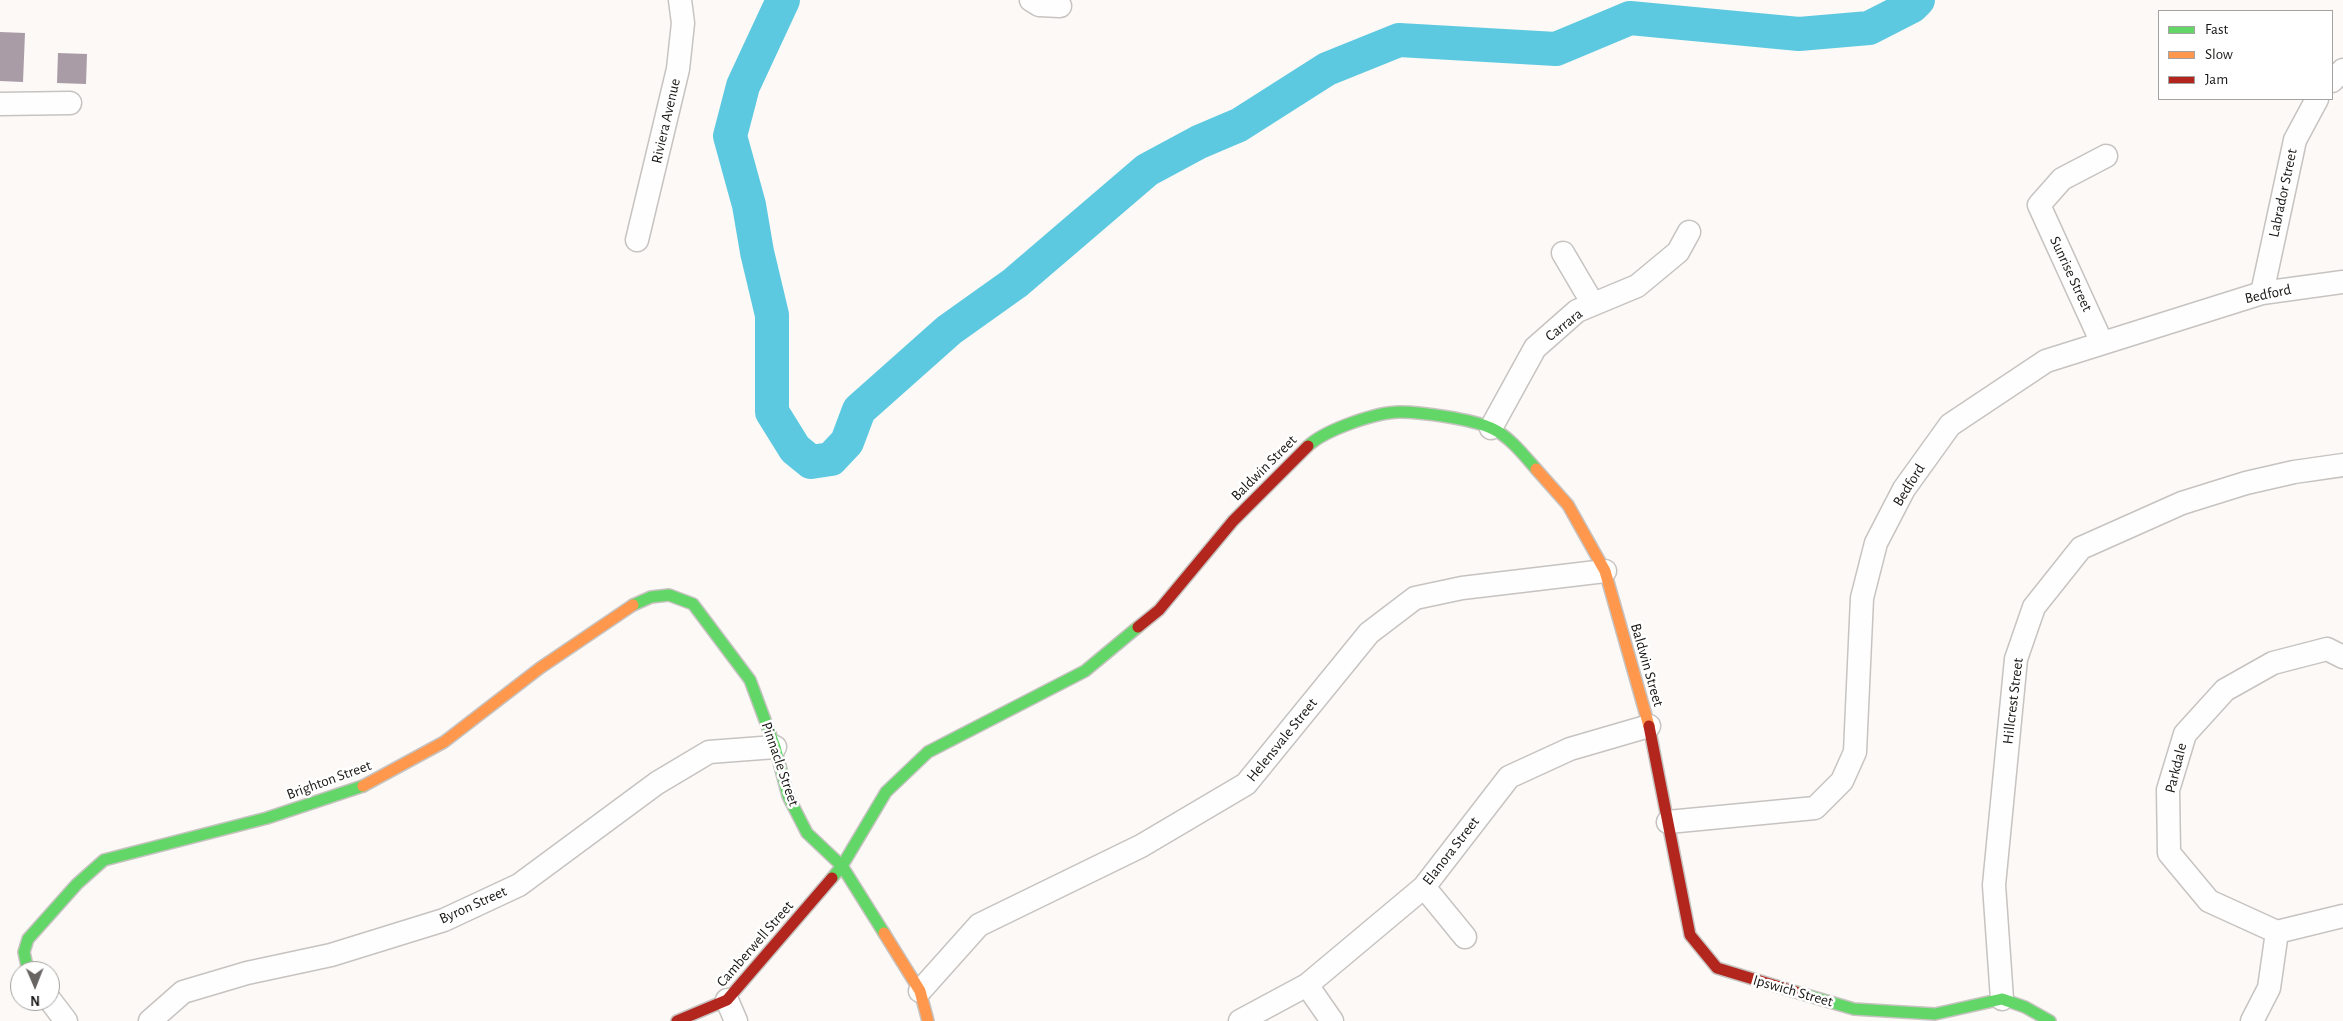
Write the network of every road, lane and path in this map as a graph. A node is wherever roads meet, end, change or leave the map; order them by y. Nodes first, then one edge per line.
1 (680, 0) edge
2 (1031, 0) edge
3 (1060, 6) dead end
4 (2343, 70) edge
5 (2333, 80) edge
6 (2316, 100) edge
7 (70, 103) dead end
8 (0, 104) edge
9 (2106, 156) dead end
10 (1690, 232) dead end
11 (637, 240) dead end
12 (1563, 253) dead end
13 (2343, 282) edge
14 (2262, 293) junction
15 (1593, 304) junction
16 (2102, 343) junction
17 (1491, 428) junction
18 (2343, 465) edge
19 (1605, 571) junction
20 (669, 595) joint
21 (2343, 657) edge
22 (1649, 726) junction
23 (775, 747) junction
24 (1668, 822) junction
25 (842, 866) junction
26 (1424, 887) junction
27 (2343, 916) edge
28 (2277, 932) junction
29 (1465, 937) dead end
30 (26, 961) edge
31 (1307, 985) junction
32 (920, 991) junction
33 (2002, 999) junction
34 (727, 1000) junction
35 (58, 1011) edge
36 (66, 1021) edge
37 (150, 1021) edge
38 (678, 1021) edge
39 (736, 1021) edge
40 (928, 1021) edge
41 (1240, 1021) edge
42 (1332, 1021) edge
43 (2050, 1021) edge
44 (2252, 1021) edge

1 - 11 street, Riviera Avenue
2 - 3 street
4 - 5 street
6 - 14 street, Labrador Street
7 - 8 street
9 - 16 street, Sunrise Street
10 - 15 street, Carrara
12 - 15 street
13 - 14 street, Bedford
14 - 16 street, Bedford
15 - 17 street, Carrara
16 - 24 street, Bedford
17 - 19 street, Baldwin Street
17 - 25 street, Baldwin Street
18 - 33 street, Hillcrest Street
19 - 22 street, Baldwin Street
19 - 32 street, Helensvale Street
20 - 23 street, Pinnacle Street
20 - 30 street, Brighton Street
21 - 28 street, Parkdale
22 - 24 street, Baldwin Street
22 - 26 street, Elanora Street
23 - 25 street, Pinnacle Street
23 - 37 street, Byron Street
24 - 33 street, Ipswich Street
25 - 32 street, Pinnacle Street
25 - 34 street, Camberwell Street
26 - 29 street
26 - 31 street, Elanora Street
27 - 28 street
28 - 44 street
31 - 41 street, Elanora Street
31 - 42 street
32 - 40 street, Pinnacle Street
33 - 43 street
34 - 38 street, Camberwell Street
34 - 39 street
35 - 36 street

